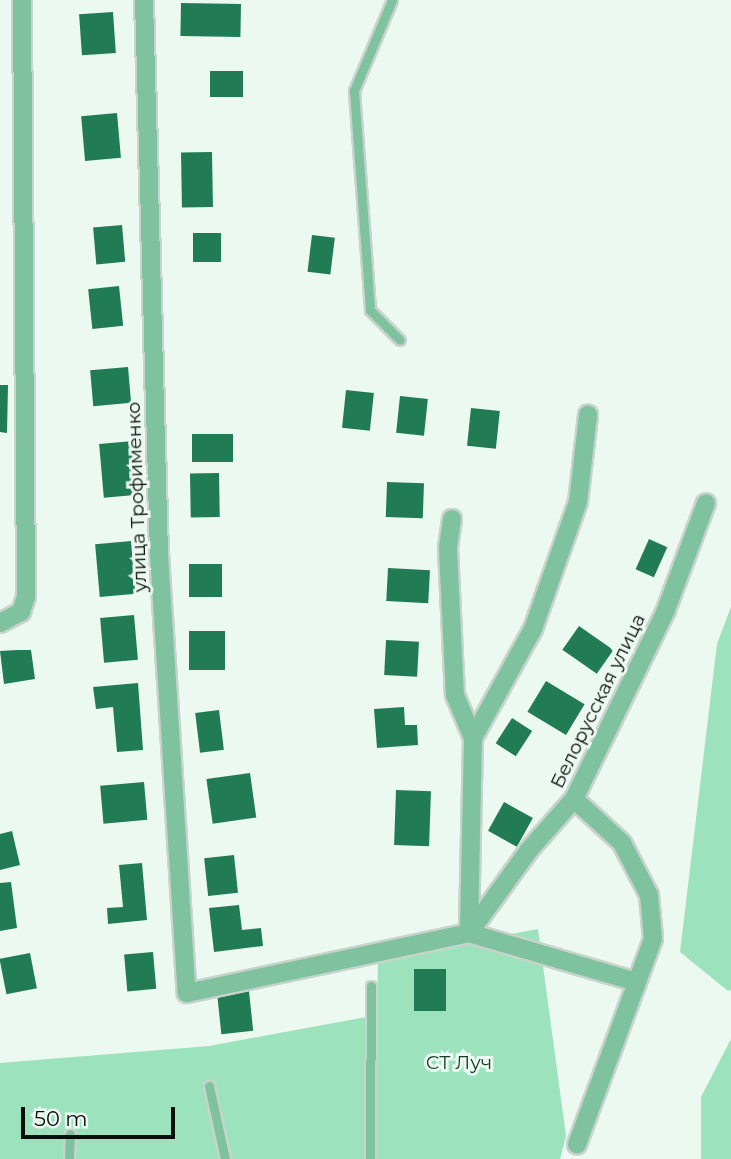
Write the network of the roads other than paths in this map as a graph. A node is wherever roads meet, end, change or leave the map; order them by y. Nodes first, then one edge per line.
1 (22, 0) edge
2 (144, 0) edge
3 (392, 0) edge
4 (400, 340) dead end
5 (588, 415) dead end
6 (706, 503) dead end
7 (452, 519) dead end
8 (0, 623) edge
9 (473, 738) junction
10 (574, 799) junction
11 (470, 933) junction
12 (637, 982) junction
13 (371, 986) dead end
14 (209, 1086) dead end
15 (70, 1134) dead end
16 (577, 1143) dead end
17 (69, 1159) edge
18 (225, 1159) edge
19 (369, 1159) edge

1 - 8 street
2 - 11 street, улица Трофименко
3 - 4 lane
5 - 9 street
6 - 10 street, Белорусская улица
7 - 9 street
9 - 11 street
10 - 11 street, Белорусская улица
10 - 12 street
11 - 12 street
12 - 16 street
13 - 19 lane
14 - 18 lane
15 - 17 lane

